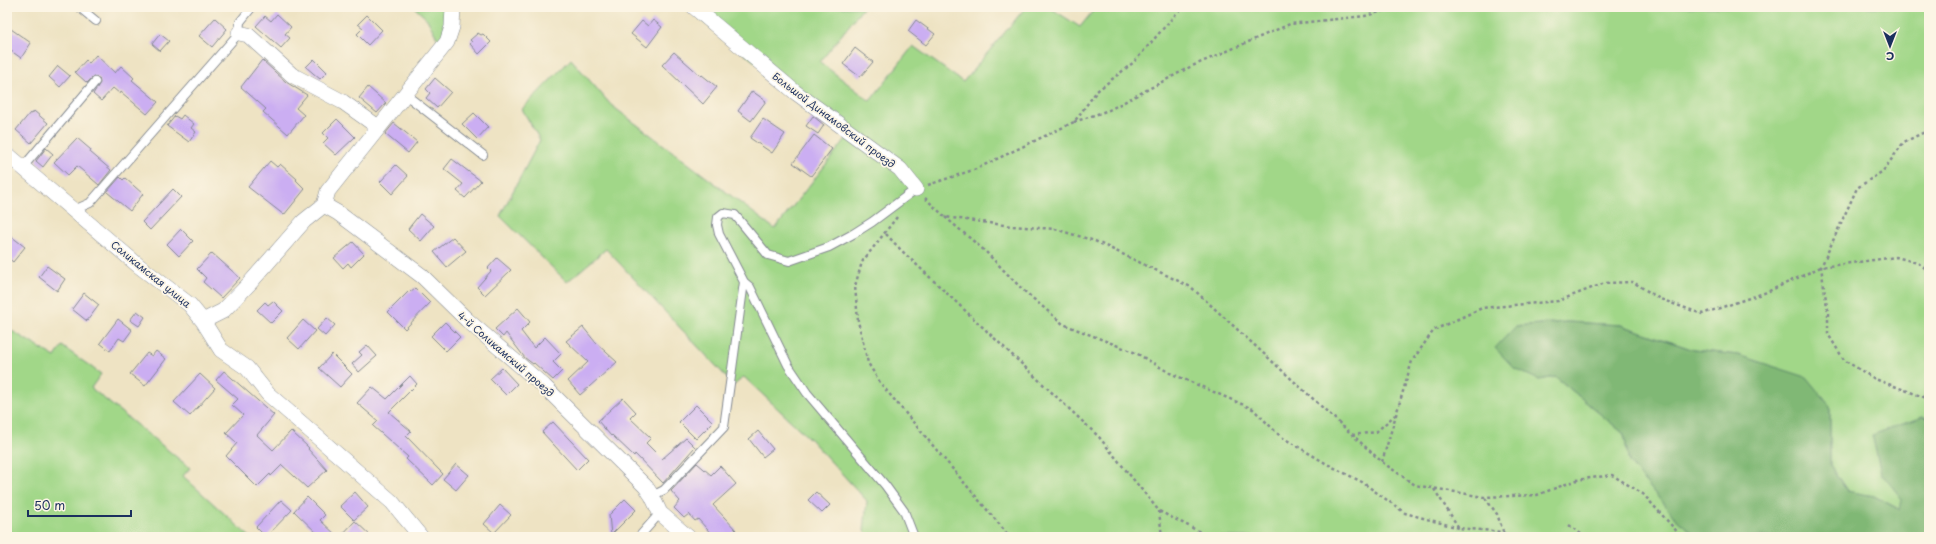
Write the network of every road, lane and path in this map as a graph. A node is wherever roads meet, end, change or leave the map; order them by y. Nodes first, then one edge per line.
1 (80, 7) edge
2 (252, 7) edge
3 (453, 7) edge
4 (694, 7) edge
5 (1182, 7) edge
6 (1398, 7) edge
7 (96, 22) dead end
8 (239, 33) junction
9 (94, 82) dead end
10 (406, 95) junction
11 (1074, 122) junction
12 (378, 127) junction
13 (1929, 130) edge
14 (7, 154) edge
15 (483, 155) dead end
16 (23, 167) junction
17 (916, 189) junction
18 (324, 205) junction
19 (74, 210) junction
20 (899, 215) dead end
21 (945, 217) junction
22 (886, 234) junction
23 (1821, 267) junction
24 (1929, 270) edge
25 (744, 282) junction
26 (203, 321) junction
27 (1929, 399) edge
28 (1396, 414) junction
29 (1352, 435) junction
30 (1382, 462) junction
31 (1434, 488) junction
32 (652, 496) junction
33 (1484, 497) junction
34 (1159, 511) junction
35 (660, 513) junction
36 (1569, 525) dead end
37 (1459, 528) junction
38 (1503, 532) junction
39 (421, 537) edge
40 (639, 537) edge
41 (688, 537) edge
42 (914, 537) edge
43 (1010, 537) edge
44 (1162, 537) edge
45 (1210, 537) edge
46 (1507, 537) edge
47 (1585, 537) edge
48 (1682, 537) edge

1 - 7 lane
2 - 8 lane
3 - 10 street
4 - 17 street, Большой Динамовский проезд
5 - 11 path
6 - 11 path
8 - 12 street
8 - 19 lane
9 - 16 lane
10 - 12 street
10 - 15 lane
11 - 17 path
12 - 18 street
13 - 23 path
14 - 16 street, Соликамская улица
16 - 19 street, Соликамская улица
17 - 21 path
17 - 25 lane
18 - 26 street
18 - 32 street, 4-й Соликамский проезд
19 - 26 street, Соликамская улица
20 - 22 path
21 - 29 path
21 - 37 path
22 - 34 path
22 - 43 path
23 - 24 path
23 - 27 path
23 - 28 path
25 - 32 lane
25 - 42 lane
26 - 39 street, Соликамская улица
28 - 29 path
28 - 30 path
29 - 30 path
30 - 31 path
31 - 33 path
31 - 37 path
32 - 35 street, 4-й Соликамский проезд
33 - 38 path
33 - 48 path
34 - 44 path
34 - 45 path
35 - 40 lane
35 - 41 street, 4-й Соликамский проезд
36 - 47 path
37 - 38 path
38 - 46 path

